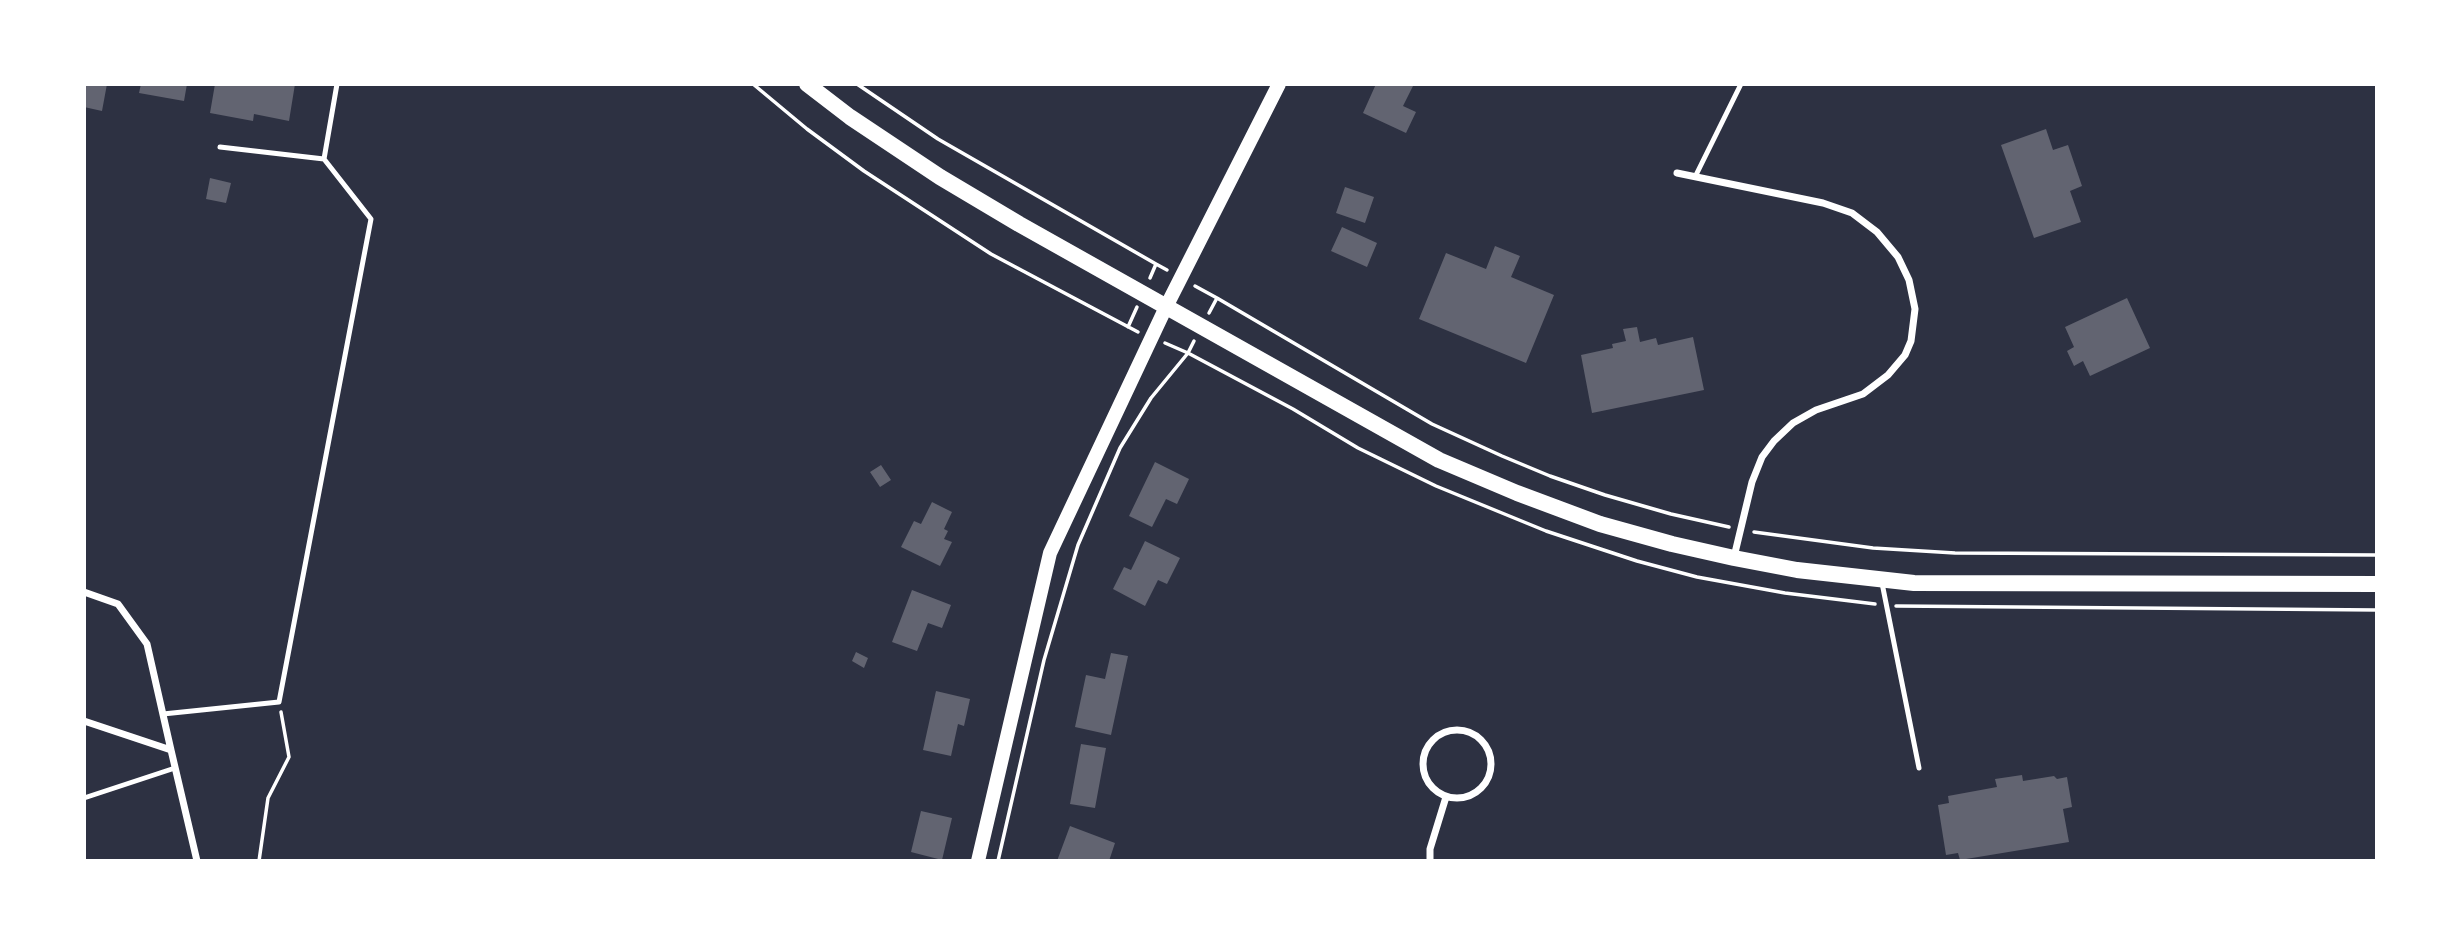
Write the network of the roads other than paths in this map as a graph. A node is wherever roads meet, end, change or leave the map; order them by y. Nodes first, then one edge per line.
1 (337, 84) edge
2 (807, 84) edge
3 (1279, 84) edge
4 (1741, 84) edge
5 (220, 148) dead end
6 (324, 159) junction
7 (1677, 173) dead end
8 (1695, 177) junction
9 (1166, 307) junction
10 (1734, 558) junction
11 (1881, 580) junction
12 (2377, 584) edge
13 (84, 592) edge
14 (163, 714) junction
15 (84, 722) edge
16 (171, 750) junction
17 (175, 768) junction
18 (1919, 768) dead end
19 (1446, 797) junction
20 (84, 799) edge
21 (197, 861) edge
22 (978, 861) edge
23 (1430, 861) edge

1 - 6 lane
2 - 9 main road
3 - 9 main road
4 - 8 lane
5 - 6 lane
6 - 14 lane
7 - 8 street
8 - 10 street
9 - 10 main road
9 - 22 main road
10 - 11 main road
11 - 12 main road
11 - 18 lane
13 - 14 street
14 - 16 street
15 - 16 street
16 - 17 street
17 - 20 lane
17 - 21 street
19 - 19 street
19 - 23 street

